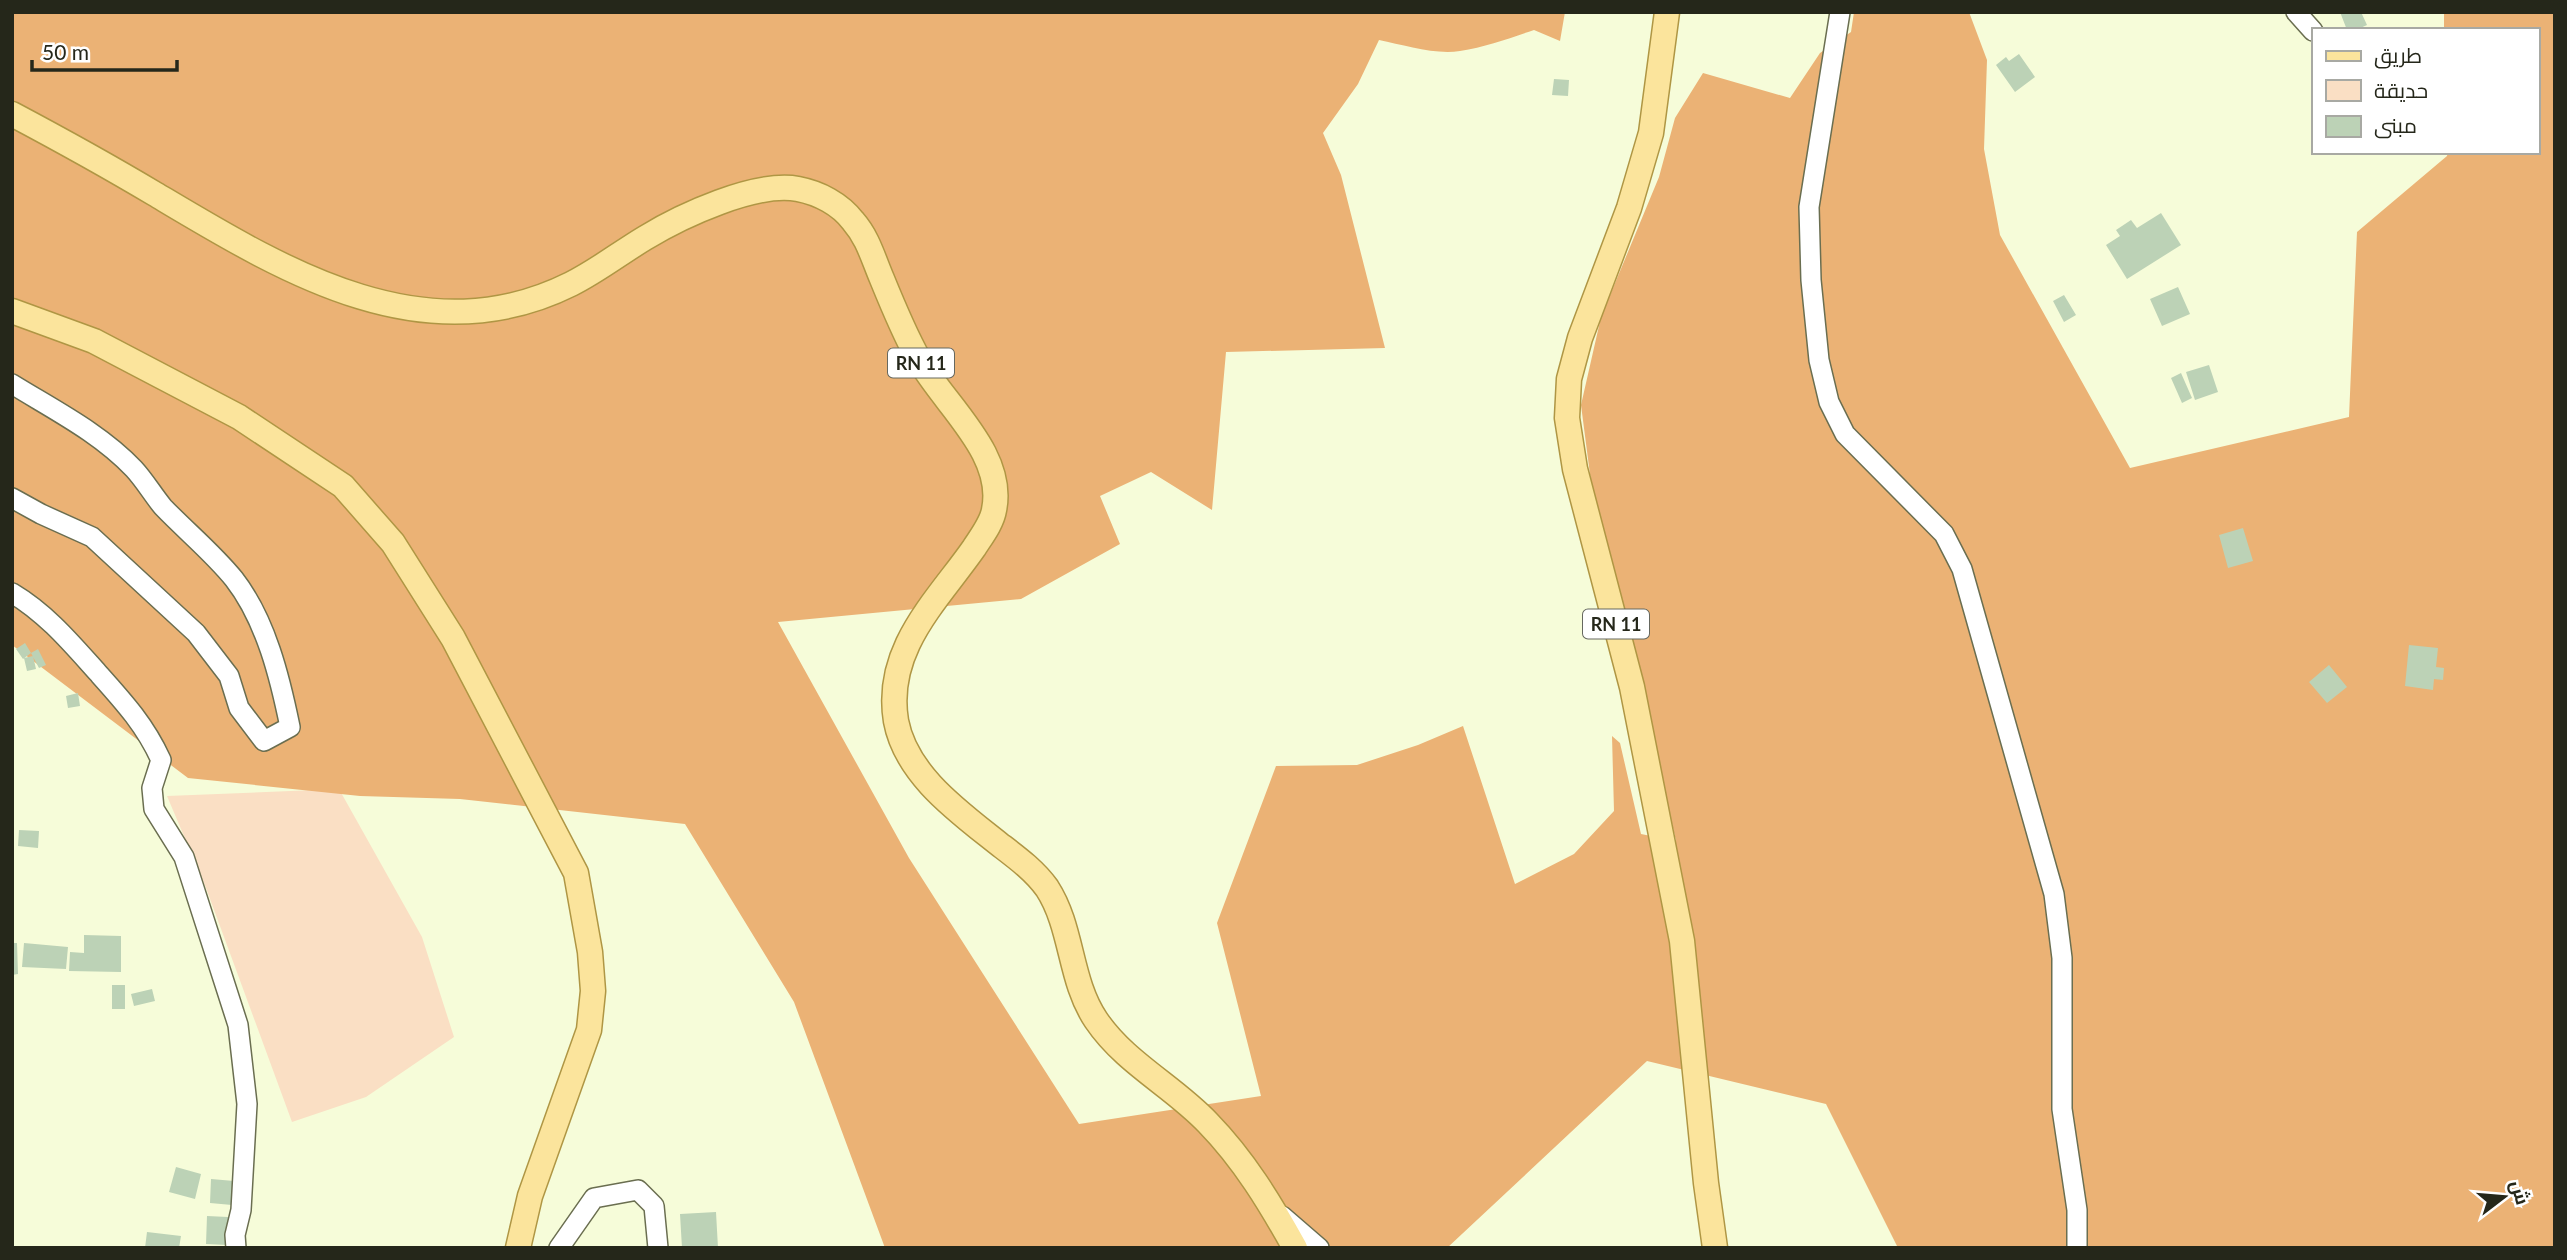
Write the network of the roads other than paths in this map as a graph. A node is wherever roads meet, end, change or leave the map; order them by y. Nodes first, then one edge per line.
1 (1667, 12) edge
2 (1840, 12) edge
3 (2297, 12) edge
4 (2312, 29) edge
5 (12, 114) edge
6 (12, 311) edge
7 (12, 384) edge
8 (12, 498) edge
9 (12, 593) edge
10 (1273, 1208) junction
11 (236, 1248) edge
12 (518, 1248) edge
13 (559, 1248) edge
14 (658, 1248) edge
15 (1295, 1248) edge
16 (1319, 1248) edge
17 (1715, 1248) edge
18 (2077, 1248) edge

1 - 17 main road, RN 11
2 - 18 street
3 - 4 street
5 - 10 main road, RN 11
6 - 12 main road
7 - 8 street
9 - 11 street
10 - 15 main road, RN 11
10 - 16 street
13 - 14 street

